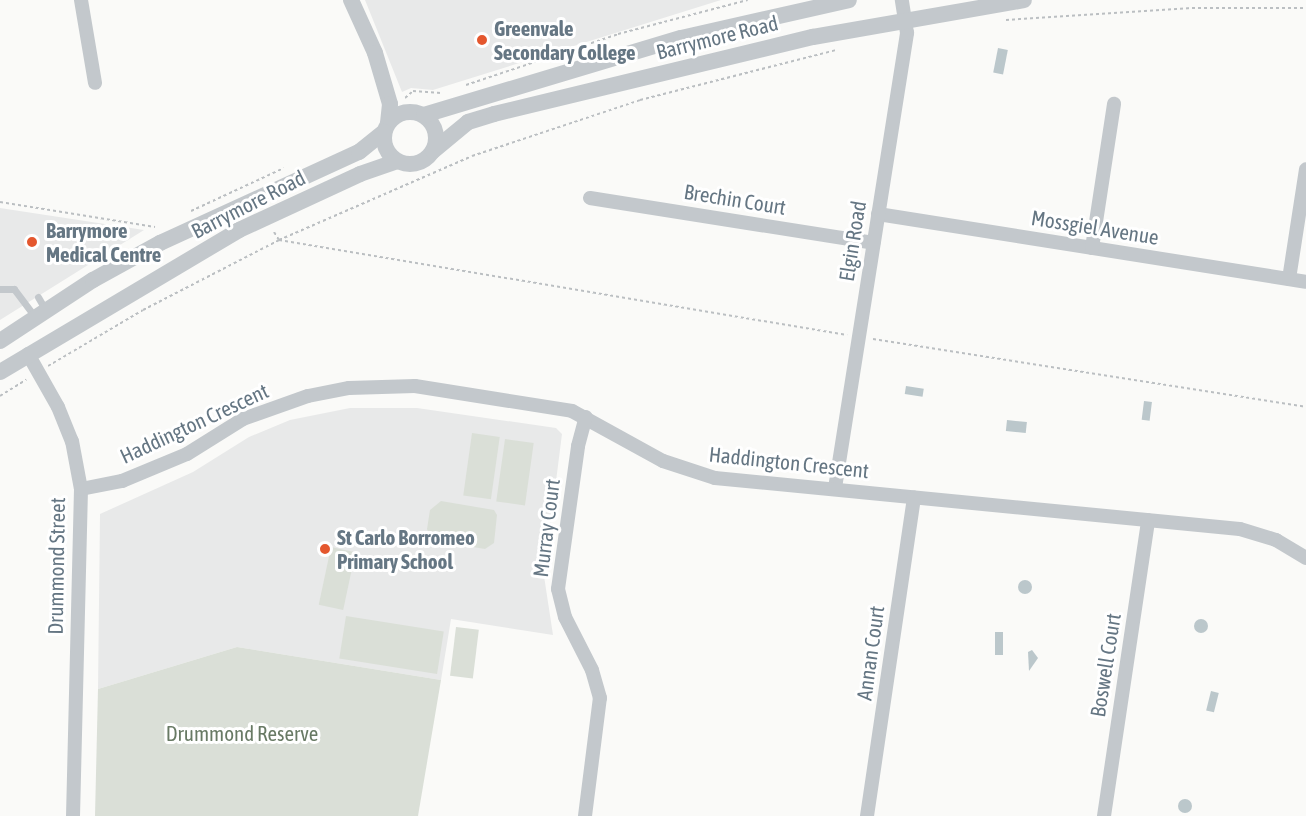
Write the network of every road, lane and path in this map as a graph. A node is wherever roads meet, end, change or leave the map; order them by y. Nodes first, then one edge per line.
1 (81, 0) edge
2 (351, 0) edge
3 (849, 0) edge
4 (902, 0) edge
5 (1024, 0) edge
6 (973, 4) edge
7 (1306, 8) edge
8 (907, 19) junction
9 (1000, 21) dead end
10 (838, 49) dead end
11 (382, 75) junction
12 (95, 83) dead end
13 (1114, 104) dead end
14 (418, 113) junction
15 (386, 128) junction
16 (433, 150) junction
17 (397, 161) junction
18 (1306, 169) edge
19 (590, 198) dead end
20 (0, 202) edge
21 (878, 214) junction
22 (267, 217) junction
23 (158, 228) dead end
24 (279, 240) junction
25 (873, 243) junction
26 (1092, 248) junction
27 (1289, 279) junction
28 (1306, 282) edge
29 (0, 289) edge
30 (40, 308) junction
31 (15, 331) junction
32 (858, 337) junction
33 (0, 341) edge
34 (28, 354) junction
35 (0, 372) edge
36 (38, 372) junction
37 (0, 396) edge
38 (1306, 407) edge
39 (586, 417) junction
40 (835, 488) junction
41 (81, 489) junction
42 (914, 497) junction
43 (1148, 520) junction
44 (1306, 558) edge
45 (73, 816) edge
46 (585, 816) edge
47 (867, 816) edge
48 (1104, 816) edge

1 - 12 street
2 - 11 street
3 - 14 street, Barrymore Road
4 - 8 street, Elgin Road
5 - 6 street, Barrymore Road
6 - 8 street, Barrymore Road
7 - 9 path
8 - 16 street, Barrymore Road
8 - 21 street, Elgin Road
10 - 24 path
11 - 14 street
11 - 15 street
13 - 26 street
14 - 15 street
14 - 16 street
15 - 17 street
15 - 30 street, Barrymore Road
16 - 17 street
17 - 22 street, Barrymore Road
18 - 27 street
19 - 25 street, Brechin Court
20 - 23 path
21 - 25 street, Elgin Road
21 - 26 street, Mossgiel Avenue
22 - 24 path
22 - 34 street, Barrymore Road
24 - 32 path
24 - 36 path
25 - 32 street, Elgin Road
26 - 27 street, Mossgiel Avenue
27 - 28 street, Mossgiel Avenue
29 - 30 lane
30 - 31 street, Barrymore Road
31 - 33 street, Barrymore Road
31 - 34 street, Drummond Street
32 - 38 path
32 - 40 street, Elgin Road
34 - 35 street, Barrymore Road
34 - 36 street, Drummond Street
36 - 37 path
36 - 41 street, Drummond Street
39 - 40 street, Haddington Crescent
39 - 41 street, Haddington Crescent
39 - 46 street, Murray Court
40 - 42 street, Haddington Crescent
41 - 45 street, Drummond Street
42 - 43 street, Haddington Crescent
42 - 47 street, Annan Court
43 - 44 street, Haddington Crescent
43 - 48 street, Boswell Court

